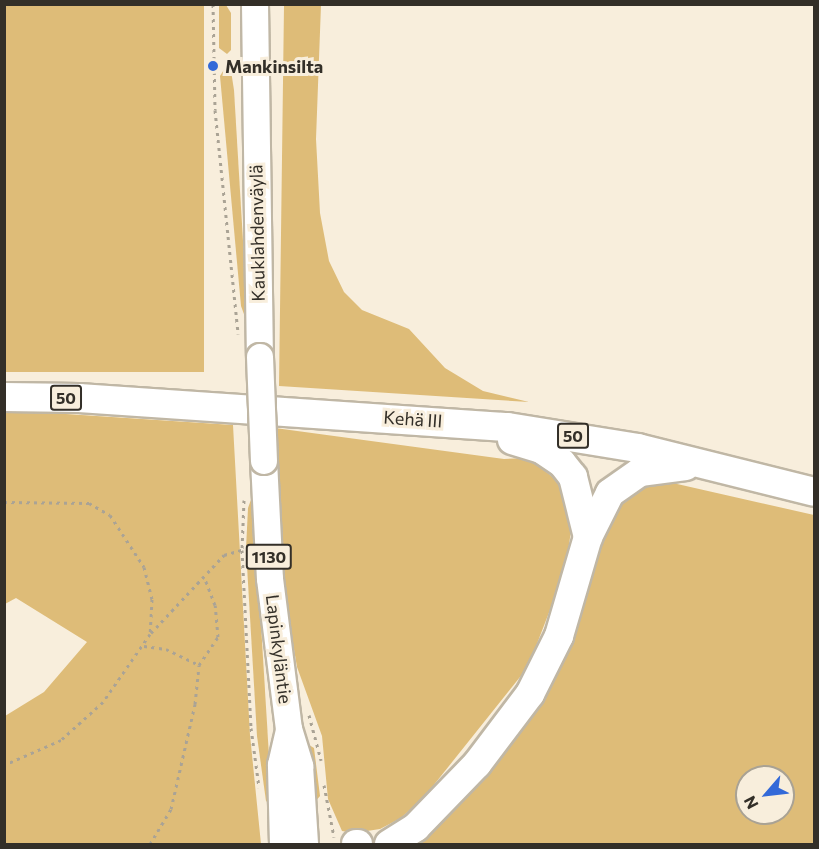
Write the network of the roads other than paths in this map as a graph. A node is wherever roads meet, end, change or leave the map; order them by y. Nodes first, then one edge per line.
1 (255, 4) edge
2 (5, 397) edge
3 (429, 419) junction
4 (264, 461) joint
5 (715, 465) junction
6 (814, 492) edge
7 (588, 537) junction
8 (289, 729) junction
9 (283, 844) edge
10 (305, 844) edge
11 (389, 844) edge

1 - 4 main road, Kauklahdenväylä / 1130, bridge
2 - 3 highway, Kehä III / 50
3 - 5 highway, Kehä III / 50
3 - 7 highway
4 - 8 main road, Lapinkyläntie / 1130
5 - 6 highway, Kehä III / 50
5 - 7 highway
7 - 11 highway
8 - 9 main road, Lapinkyläntie / 1130
8 - 10 main road, Lapinkyläntie / 1130

